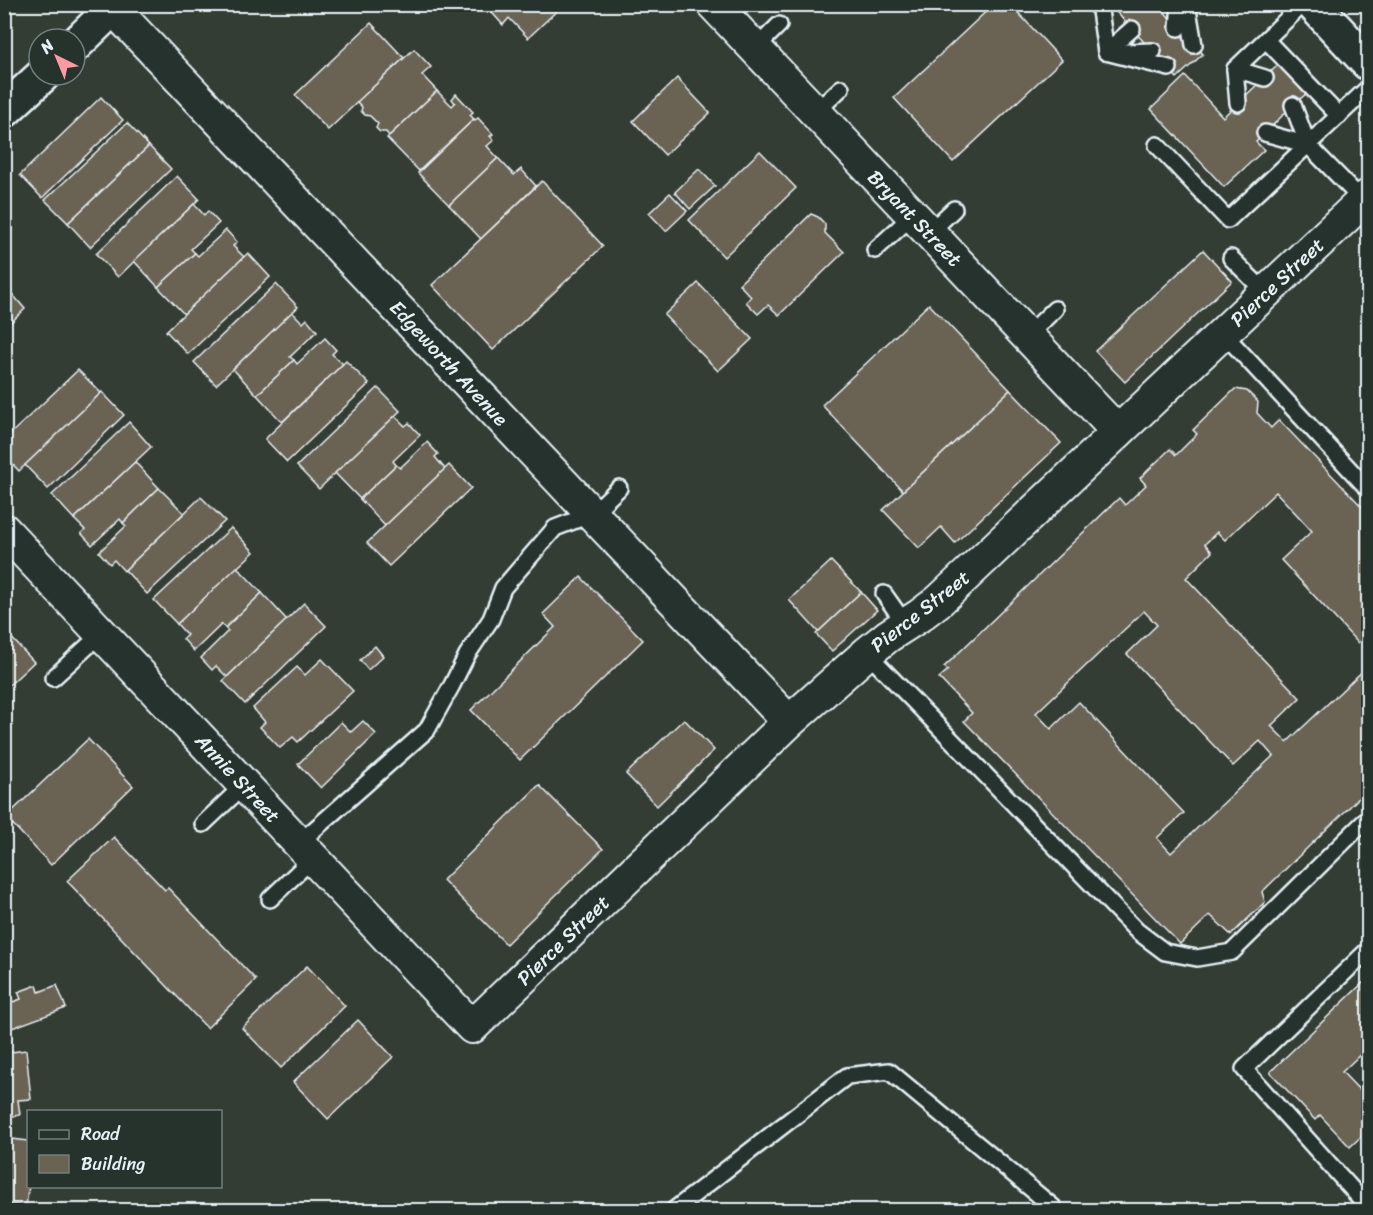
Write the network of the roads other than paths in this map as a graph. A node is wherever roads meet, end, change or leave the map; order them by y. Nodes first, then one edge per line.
1 (713, 4) edge
2 (1180, 4) edge
3 (1187, 4) edge
4 (1303, 4) edge
5 (1313, 4) edge
6 (1104, 5) edge
7 (113, 6) edge
8 (779, 25) dead end
9 (1178, 28) dead end
10 (1132, 29) dead end
11 (87, 33) edge
12 (1266, 40) junction
13 (1194, 45) dead end
14 (755, 49) junction
15 (1153, 51) dead end
16 (1106, 52) junction
17 (1368, 63) edge
18 (1169, 68) dead end
19 (1235, 69) junction
20 (1265, 78) dead end
21 (30, 87) edge
22 (841, 88) dead end
23 (1368, 88) edge
24 (1238, 103) dead end
25 (1293, 105) dead end
26 (4, 111) edge
27 (815, 113) junction
28 (1339, 116) junction
29 (1265, 133) dead end
30 (1157, 145) dead end
31 (1308, 145) junction
32 (1366, 199) edge
33 (954, 209) dead end
34 (921, 224) junction
35 (875, 250) dead end
36 (1232, 258) dead end
37 (1266, 293) junction
38 (1056, 309) dead end
39 (1223, 333) junction
40 (1027, 336) junction
41 (1118, 432) junction
42 (619, 488) dead end
43 (1368, 489) edge
44 (592, 514) junction
45 (4, 530) edge
46 (884, 594) dead end
47 (906, 625) junction
48 (102, 633) junction
49 (867, 652) junction
50 (53, 678) dead end
51 (789, 722) junction
52 (244, 785) junction
53 (1368, 818) edge
54 (203, 824) dead end
55 (306, 850) junction
56 (270, 899) dead end
57 (1368, 950) edge
58 (472, 1027) joint
59 (1368, 1207) edge
60 (674, 1210) edge
61 (1053, 1210) edge

1 - 14 street, Bryant Street
2 - 9 lane
3 - 13 lane
4 - 12 lane
5 - 17 street
6 - 16 lane
7 - 11 street
7 - 44 street, Edgeworth Avenue
8 - 14 lane
10 - 16 lane
12 - 19 lane
12 - 28 lane
14 - 27 street, Bryant Street
15 - 16 lane
16 - 18 lane
19 - 20 lane
19 - 24 lane
21 - 26 street
22 - 27 lane
23 - 28 lane
25 - 31 lane
27 - 34 street, Bryant Street
28 - 31 lane
29 - 31 lane
30 - 31 lane
31 - 32 lane
32 - 37 street, Pierce Street
33 - 34 lane
34 - 35 lane
34 - 40 street, Bryant Street
36 - 37 lane
37 - 39 street, Pierce Street
38 - 40 lane
39 - 41 street, Pierce Street
39 - 43 lane
40 - 41 street, Bryant Street
41 - 47 street, Pierce Street
42 - 44 lane
44 - 51 street, Edgeworth Avenue
44 - 55 lane
45 - 48 street, Annie Street
46 - 47 lane
47 - 49 street, Pierce Street
48 - 50 lane
48 - 52 street, Annie Street
49 - 51 street, Pierce Street
49 - 53 lane
51 - 58 street, Pierce Street
52 - 54 lane
52 - 55 street, Annie Street
55 - 56 lane
55 - 58 street, Annie Street
57 - 59 lane
60 - 61 lane

